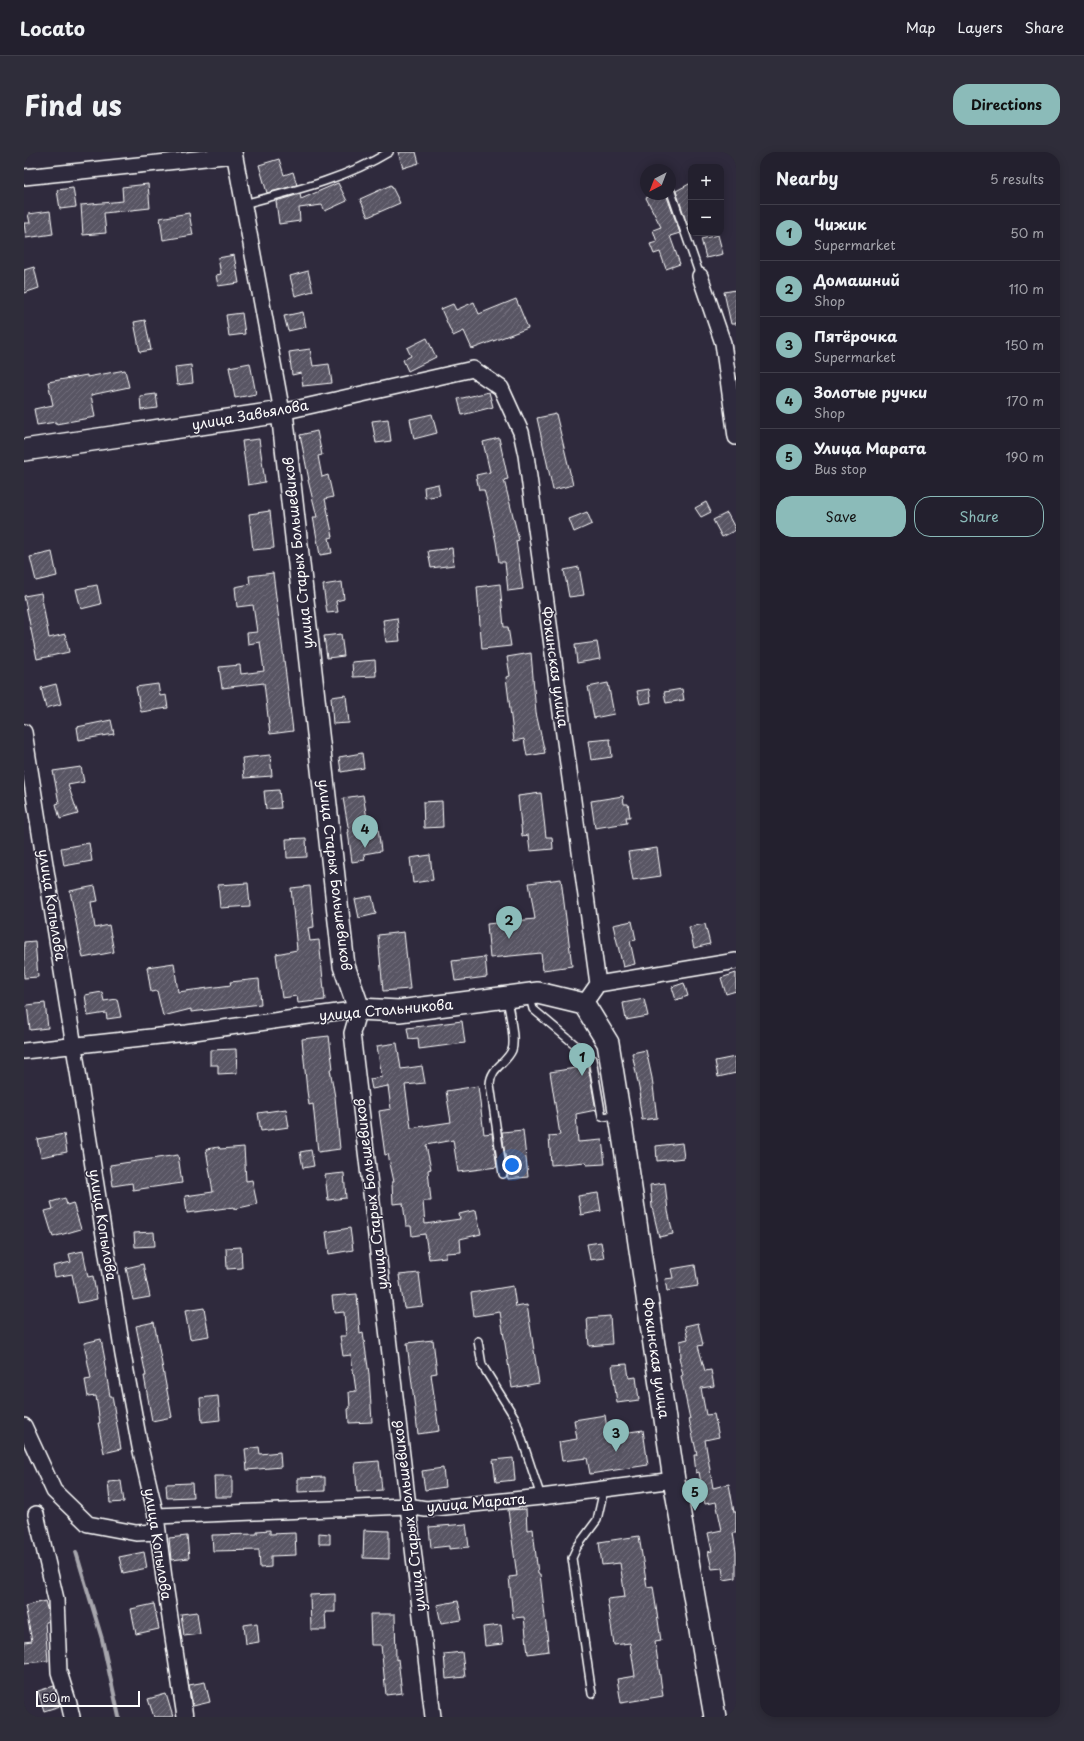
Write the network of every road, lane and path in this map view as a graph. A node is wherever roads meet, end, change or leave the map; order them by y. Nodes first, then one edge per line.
1 (389, 152) edge
2 (237, 153) edge
3 (24, 177) edge
4 (674, 200) edge
5 (244, 204) junction
6 (700, 276) joint
7 (473, 369) joint
8 (282, 412) junction
9 (736, 437) edge
10 (24, 450) edge
11 (24, 732) edge
12 (736, 961) edge
13 (598, 984) junction
14 (530, 994) junction
15 (507, 997) junction
16 (584, 1004) junction
17 (359, 1009) junction
18 (74, 1045) junction
19 (24, 1051) edge
20 (601, 1057) junction
21 (502, 1174) dead end
22 (478, 1341) dead end
23 (24, 1426) edge
24 (674, 1480) junction
25 (604, 1489) junction
26 (541, 1497) junction
27 (407, 1506) junction
28 (36, 1514) dead end
29 (156, 1516) junction
30 (158, 1532) junction
31 (592, 1694) dead end
32 (72, 1717) edge
33 (185, 1717) edge
34 (433, 1717) edge
35 (715, 1717) edge

1 - 5 lane
2 - 3 street
2 - 5 street, улица Старых Большевиков
4 - 6 lane
5 - 8 street, улица Старых Большевиков
6 - 9 street
7 - 8 street, улица Завьялова
7 - 13 street, Фокинская улица
8 - 10 main road, улица Завьялова
8 - 17 main road, улица Старых Большевиков
11 - 18 street, улица Копылова
12 - 13 street
13 - 16 street
14 - 15 main road, улица Стольникова
14 - 16 main road, улица Стольникова
14 - 20 lane
15 - 17 main road, улица Стольникова
15 - 21 lane
16 - 20 main road, Фокинская улица
17 - 18 street, улица Стольникова
17 - 27 street, улица Старых Большевиков
18 - 19 street, улица Стольникова
18 - 29 street, улица Копылова
20 - 24 main road, Фокинская улица
22 - 26 lane
23 - 30 street
24 - 25 street, улица Марата
24 - 35 main road, Фокинская улица
25 - 26 street, улица Марата
25 - 31 lane
26 - 27 street, улица Марата
27 - 29 street, улица Марата
27 - 34 street, улица Старых Большевиков
28 - 32 street
29 - 30 street, улица Копылова
30 - 33 street, улица Копылова

